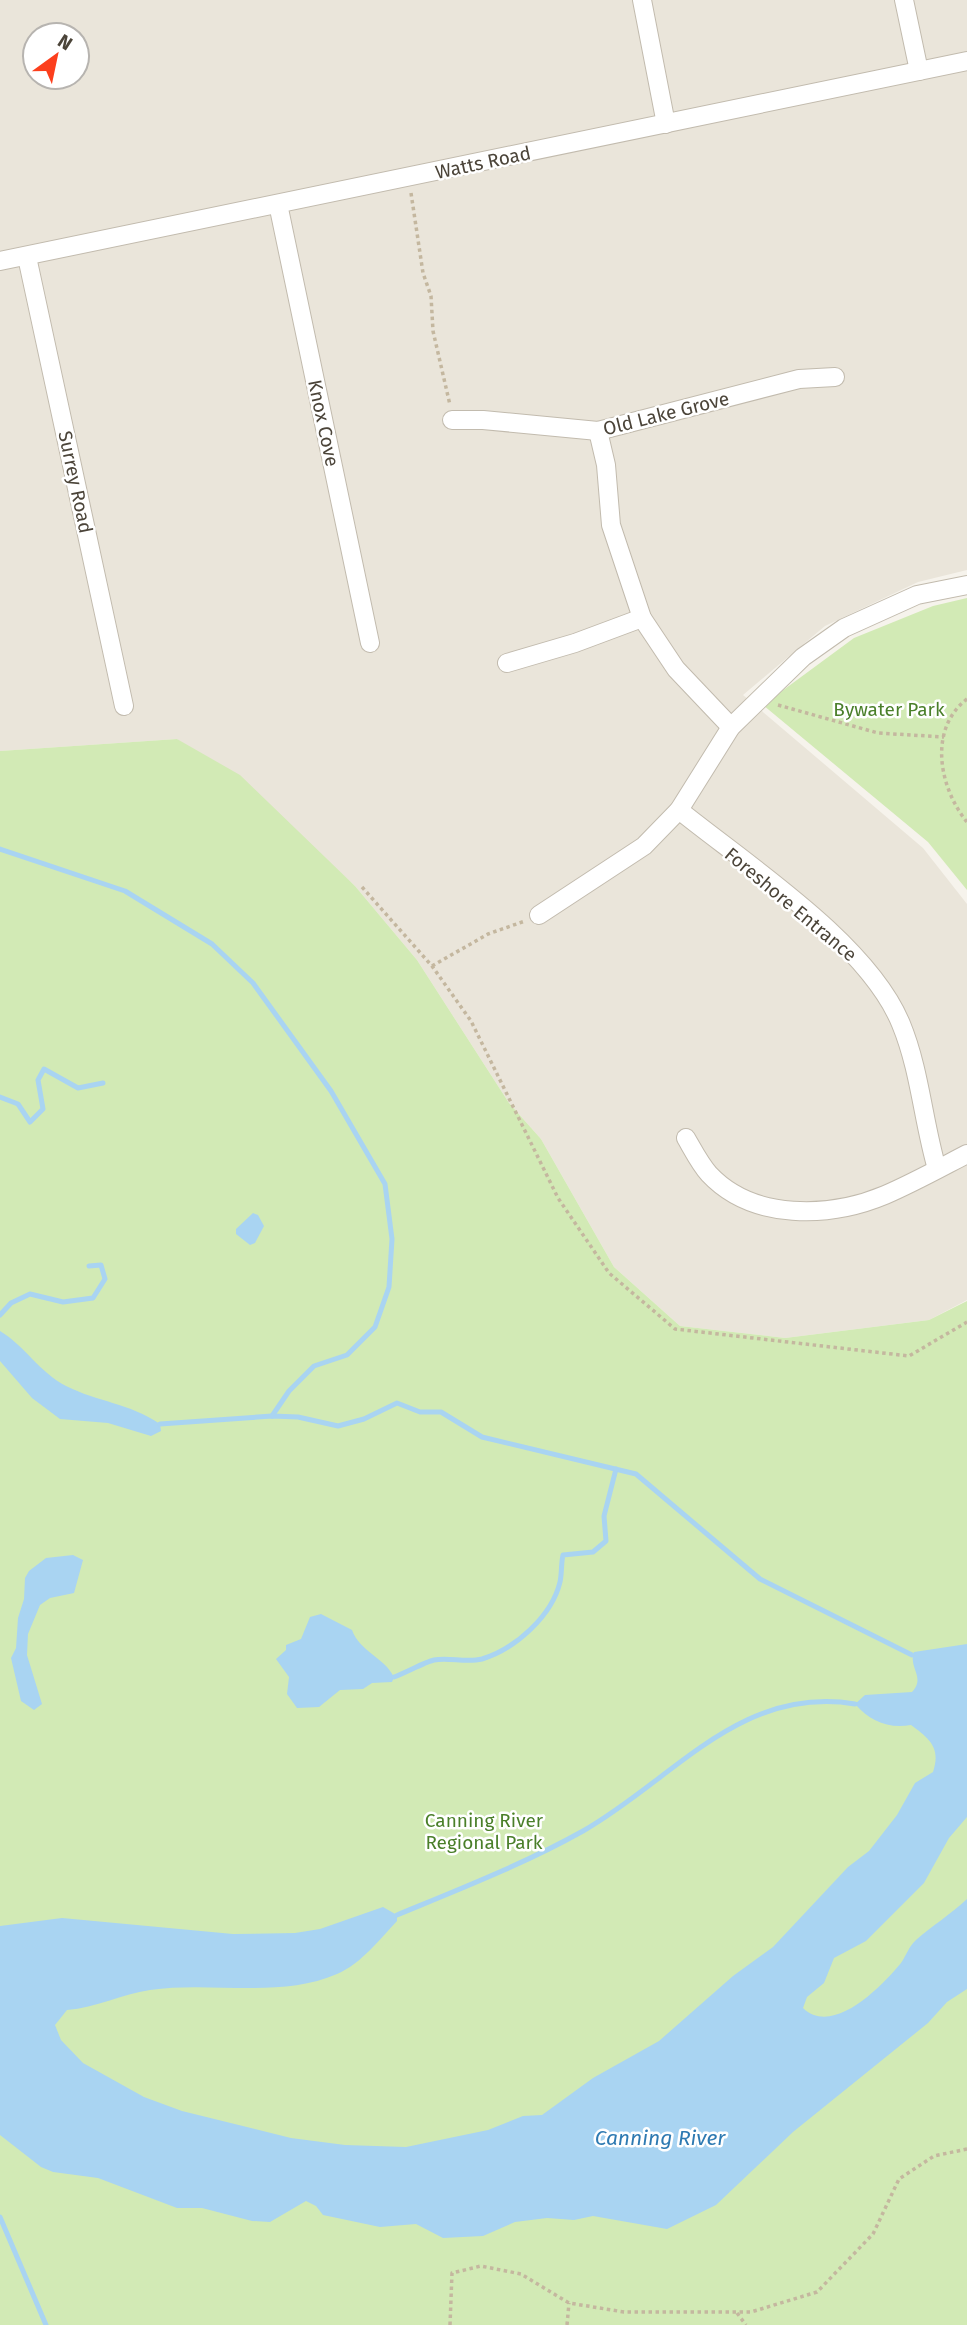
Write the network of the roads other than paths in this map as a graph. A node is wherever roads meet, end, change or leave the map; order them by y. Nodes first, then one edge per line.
1 (642, 0) edge
2 (904, 0) edge
3 (967, 61) edge
4 (919, 71) junction
5 (666, 124) junction
6 (278, 204) junction
7 (27, 257) junction
8 (0, 261) edge
9 (835, 377) dead end
10 (452, 421) road end
11 (598, 431) junction
12 (967, 585) edge
13 (642, 618) junction
14 (370, 643) dead end
15 (507, 663) dead end
16 (124, 706) dead end
17 (732, 727) junction
18 (679, 810) junction
19 (539, 915) road end
20 (686, 1138) dead end
21 (967, 1154) edge
22 (937, 1169) junction

1 - 5 street
2 - 4 street
3 - 4 street, Watts Road
4 - 5 street, Watts Road
5 - 6 street, Watts Road
6 - 7 street, Watts Road
6 - 14 street, Knox Cove
7 - 8 street, Watts Road
7 - 16 street, Surrey Road
9 - 11 street, Old Lake Grove
10 - 11 street, Old Lake Grove
11 - 13 street
12 - 17 street
13 - 15 street
13 - 17 street
17 - 18 street
18 - 19 street
18 - 22 street, Foreshore Entrance
20 - 22 street
21 - 22 street

